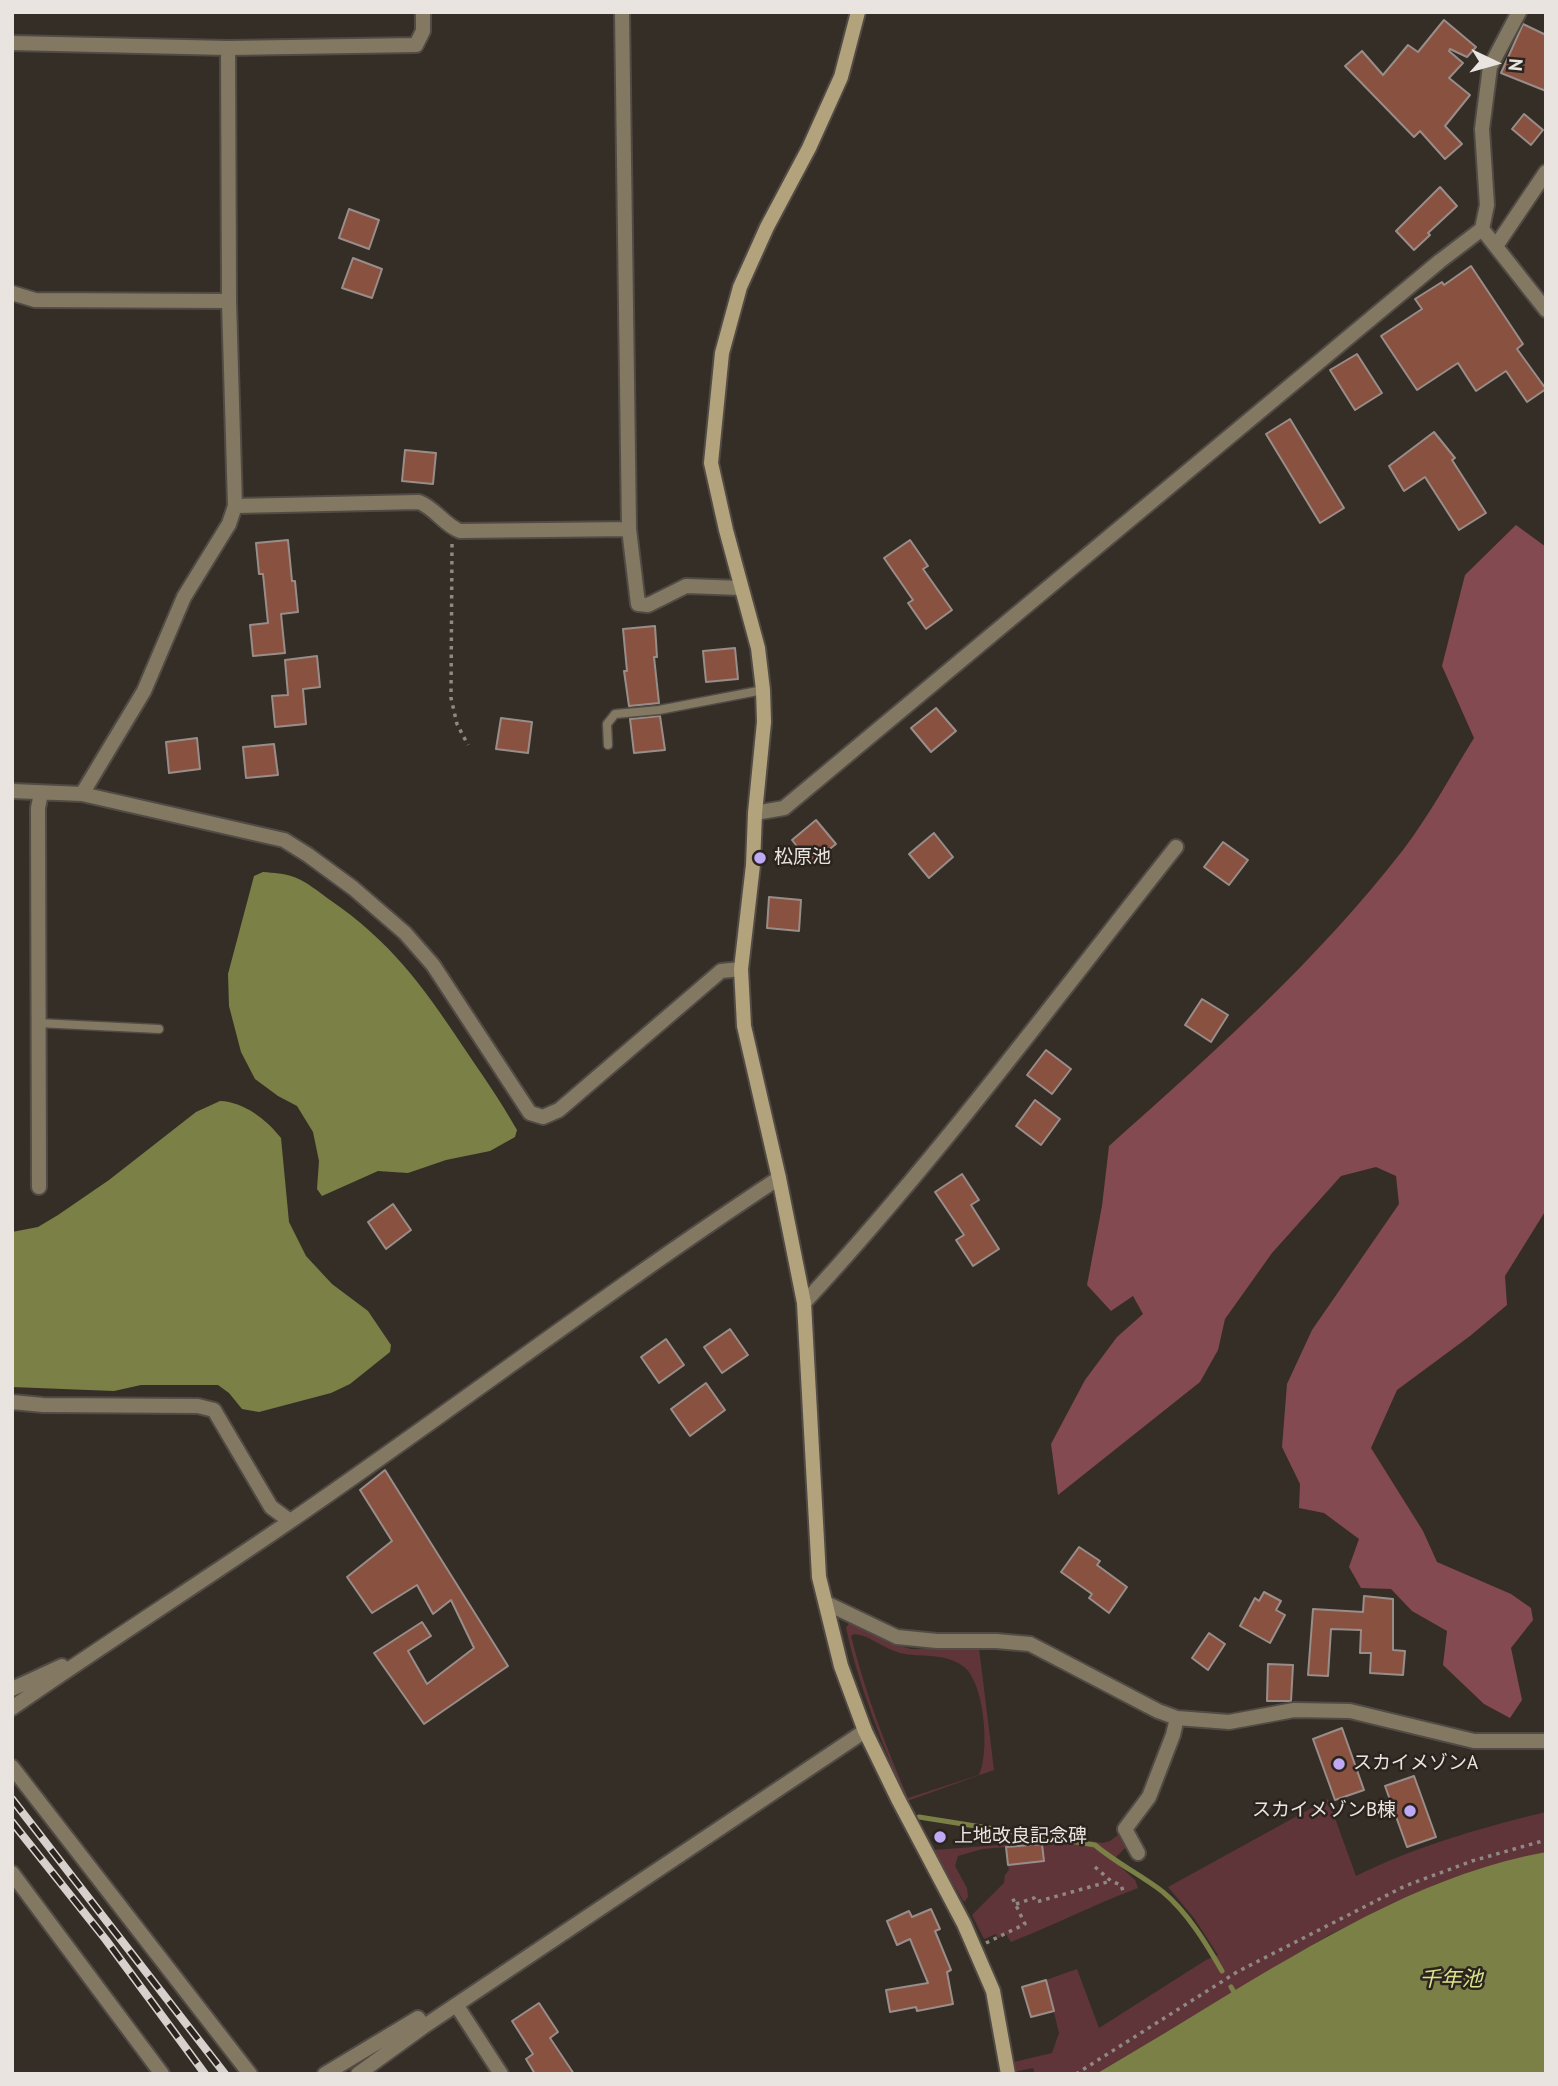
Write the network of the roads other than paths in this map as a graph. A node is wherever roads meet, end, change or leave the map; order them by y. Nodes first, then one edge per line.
1 (423, 12) edge
2 (622, 12) edge
3 (858, 12) edge
4 (1519, 12) edge
5 (12, 43) edge
6 (228, 48) junction
7 (1546, 173) edge
8 (1482, 229) junction
9 (1496, 246) junction
10 (12, 293) edge
11 (229, 301) junction
12 (1546, 310) edge
13 (235, 506) junction
14 (629, 528) junction
15 (741, 588) junction
16 (763, 690) junction
17 (608, 745) dead end
18 (12, 791) edge
19 (41, 793) junction
20 (82, 794) junction
21 (755, 813) junction
22 (1176, 847) dead end
23 (741, 969) junction
24 (38, 1023) junction
25 (159, 1029) dead end
26 (779, 1178) junction
27 (39, 1187) dead end
28 (804, 1303) junction
29 (12, 1402) edge
30 (289, 1521) junction
31 (826, 1603) junction
32 (95, 1650) junction
33 (12, 1689) edge
34 (12, 1708) edge
35 (1177, 1718) junction
36 (865, 1731) junction
37 (1546, 1741) edge
38 (12, 1767) edge
39 (1138, 1853) dead end
40 (12, 1873) edge
41 (457, 2006) junction
42 (423, 2027) junction
43 (162, 2074) edge
44 (250, 2074) edge
45 (325, 2074) edge
46 (358, 2074) edge
47 (501, 2074) edge
48 (1008, 2074) edge

1 - 6 street
2 - 14 street
3 - 15 street
4 - 8 street
5 - 6 street
6 - 11 street
7 - 9 street
8 - 9 street
8 - 21 street
9 - 12 street
10 - 11 street
11 - 13 street
13 - 14 street
13 - 20 street
14 - 15 street
15 - 16 street
16 - 17 lane
16 - 21 street
18 - 19 street
19 - 20 street
19 - 24 street
20 - 23 street
21 - 23 street
22 - 28 street
23 - 26 street
24 - 25 lane
24 - 27 street
26 - 28 street
26 - 30 street
28 - 31 street
29 - 30 street
30 - 32 street
31 - 35 street
31 - 36 street
32 - 33 street
32 - 34 street
35 - 37 street
35 - 39 street
36 - 41 street
36 - 48 street
38 - 44 street
40 - 43 street
41 - 42 street
41 - 47 street
42 - 45 street
42 - 46 street

